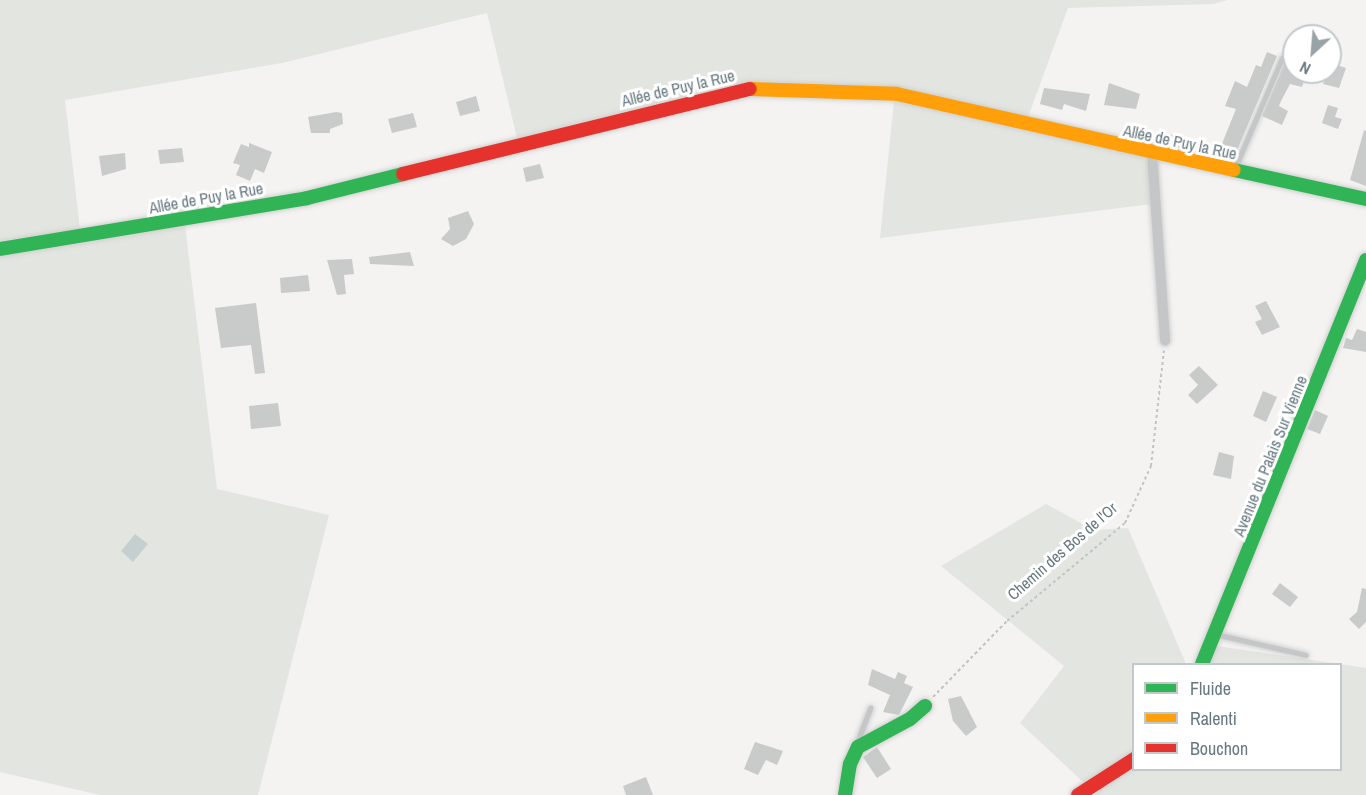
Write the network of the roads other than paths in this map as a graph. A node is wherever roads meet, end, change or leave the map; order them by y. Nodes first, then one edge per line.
1 (1282, 58) dead end
2 (1152, 153) junction
3 (1234, 171) junction
4 (1366, 199) edge
5 (0, 249) edge
6 (1366, 260) edge
7 (1164, 341) road end
8 (1215, 634) junction
9 (1306, 655) dead end
10 (1202, 663) edge
11 (925, 706) road end
12 (870, 708) dead end
13 (854, 753) junction
14 (1132, 760) edge
15 (845, 795) edge
16 (1078, 795) edge

1 - 3 lane
2 - 3 street, Allée de Puy la Rue
2 - 5 street, Allée de Puy la Rue
2 - 7 street
3 - 4 street, Allée de Puy la Rue
6 - 8 street, Avenue du Palais Sur Vienne
8 - 9 lane
8 - 10 street, Avenue du Palais Sur Vienne
11 - 13 street
12 - 13 lane
13 - 15 street
14 - 16 street

